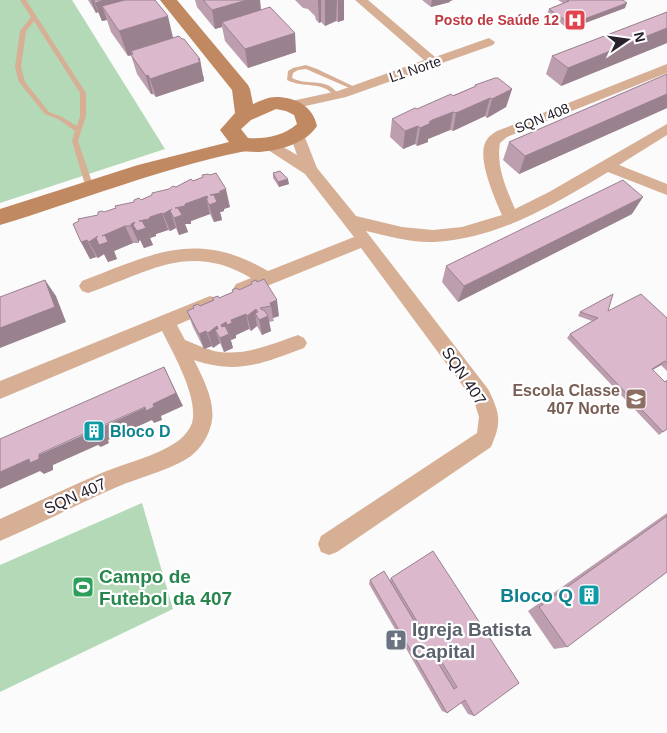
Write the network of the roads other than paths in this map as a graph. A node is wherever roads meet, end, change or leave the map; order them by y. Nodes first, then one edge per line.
1 (23, 0) edge
2 (168, 0) edge
3 (368, 1) edge
4 (34, 17) junction
5 (489, 42) dead end
6 (434, 62) junction
7 (667, 68) edge
8 (241, 89) junction
9 (356, 89) junction
10 (338, 95) junction
11 (283, 104) junction
12 (245, 114) junction
13 (302, 127) junction
14 (667, 129) edge
15 (78, 130) junction
16 (237, 137) junction
17 (270, 145) junction
18 (606, 165) junction
19 (310, 170) junction
20 (90, 188) junction
21 (667, 190) edge
22 (0, 217) edge
23 (511, 218) junction
24 (351, 221) junction
25 (364, 240) junction
26 (267, 278) junction
27 (88, 286) dead end
28 (166, 322) junction
29 (298, 343) dead end
30 (178, 346) junction
31 (0, 390) edge
32 (0, 530) edge
33 (330, 544) dead end

1 - 4 lane
2 - 8 street
3 - 6 street
4 - 15 lane
4 - 15 lane
5 - 6 street, L1 Norte
6 - 9 street, L1 Norte
7 - 23 street, SQN 408
8 - 11 street
8 - 12 street
9 - 10 street, L1 Norte
9 - 10 lane
10 - 11 street, L1 Norte
10 - 13 street, L1 Norte
11 - 12 street
11 - 13 street
12 - 16 street
13 - 17 street
13 - 19 street
14 - 18 street
15 - 20 lane
16 - 17 street
16 - 20 street
17 - 19 street
18 - 21 street
18 - 23 street
19 - 24 street, SQN 407
20 - 22 street
23 - 24 street
24 - 25 street, SQN 407
25 - 26 street
25 - 33 street, SQN 407
26 - 27 street
26 - 28 street
28 - 30 street, SQN 407
28 - 31 street
29 - 30 street
30 - 32 street, SQN 407

